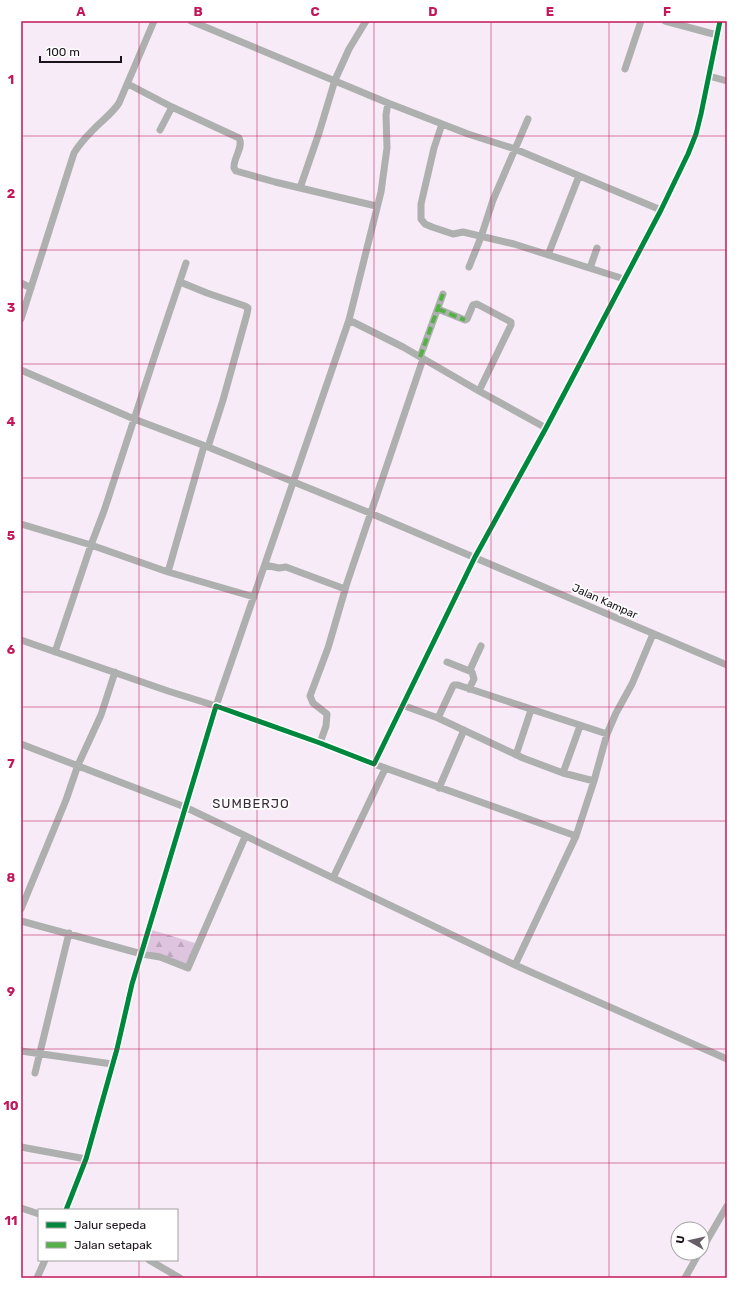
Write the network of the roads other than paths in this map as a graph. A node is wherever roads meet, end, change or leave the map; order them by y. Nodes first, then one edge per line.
1 (154, 21) edge
2 (191, 21) edge
3 (366, 21) edge
4 (641, 21) edge
5 (665, 21) edge
6 (720, 21) edge
7 (717, 35) junction
8 (625, 69) dead end
9 (709, 76) junction
10 (334, 80) junction
11 (727, 81) edge
12 (128, 84) junction
13 (388, 103) junction
14 (172, 106) junction
15 (528, 119) dead end
16 (442, 124) junction
17 (160, 130) dead end
18 (515, 149) junction
19 (578, 176) junction
20 (300, 188) junction
21 (376, 206) junction
22 (661, 210) junction
23 (480, 237) junction
24 (597, 248) dead end
25 (548, 255) junction
26 (186, 263) dead end
27 (468, 267) dead end
28 (590, 268) junction
29 (624, 279) junction
30 (180, 282) junction
31 (21, 283) edge
32 (31, 288) junction
33 (443, 294) dead end
34 (438, 309) junction
35 (21, 319) edge
36 (349, 320) junction
37 (421, 360) junction
38 (21, 370) edge
39 (479, 391) junction
40 (134, 419) junction
41 (546, 428) junction
42 (206, 447) junction
43 (294, 482) junction
44 (370, 513) junction
45 (21, 524) edge
46 (91, 545) junction
47 (475, 557) junction
48 (265, 565) junction
49 (168, 572) junction
50 (345, 589) junction
51 (254, 597) junction
52 (653, 634) junction
53 (21, 640) edge
54 (481, 646) dead end
55 (54, 652) junction
56 (447, 662) dead end
57 (727, 666) edge
58 (470, 670) junction
59 (115, 672) junction
60 (469, 689) junction
61 (402, 705) junction
62 (216, 706) junction
63 (531, 710) junction
64 (438, 718) junction
65 (580, 726) junction
66 (464, 730) junction
67 (607, 734) junction
68 (320, 743) junction
69 (21, 744) edge
70 (516, 755) junction
71 (374, 764) junction
72 (78, 765) junction
73 (385, 769) junction
74 (564, 773) junction
75 (594, 781) junction
76 (439, 788) junction
77 (185, 807) junction
78 (576, 836) junction
79 (245, 837) junction
80 (333, 878) junction
81 (21, 909) edge
82 (21, 921) edge
83 (69, 933) junction
84 (142, 954) junction
85 (515, 964) junction
86 (21, 1051) edge
87 (39, 1054) junction
88 (727, 1059) edge
89 (112, 1064) junction
90 (35, 1072) dead end
91 (21, 1148) edge
92 (86, 1159) junction
93 (727, 1206) edge
94 (21, 1208) edge
95 (66, 1209) edge
96 (38, 1214) edge
97 (710, 1235) edge
98 (45, 1261) edge
99 (151, 1261) edge
100 (695, 1261) edge
101 (37, 1278) edge
102 (180, 1278) edge
103 (685, 1278) edge

1 - 12 street
2 - 10 street
3 - 10 street
4 - 8 street
5 - 7 street
6 - 7 street
7 - 9 street
9 - 11 street
9 - 22 street
10 - 13 street
10 - 20 street
12 - 14 street
12 - 32 street
13 - 16 street
13 - 21 street
14 - 17 street
14 - 20 street
15 - 18 street
16 - 18 street
16 - 23 street
18 - 19 street
18 - 23 street
19 - 22 street
19 - 25 street
20 - 21 street
21 - 36 street
22 - 29 street
23 - 25 street
23 - 27 street
24 - 28 street
25 - 28 street
26 - 30 street
28 - 29 street
29 - 41 street
30 - 40 street
30 - 42 street
31 - 32 street
32 - 35 street
33 - 34 street
34 - 37 street
34 - 39 street
36 - 37 street
36 - 43 street
37 - 39 street
37 - 44 street
38 - 40 street, Jalan Kampar
39 - 41 street
40 - 42 street, Jalan Kampar
40 - 46 street
41 - 47 street
42 - 43 street, Jalan Kampar
42 - 49 street
43 - 44 street, Jalan Kampar
43 - 48 street
44 - 47 street, Jalan Kampar
44 - 50 street
45 - 46 street
46 - 49 street
46 - 55 street
47 - 52 street, Jalan Kampar
47 - 61 street
48 - 50 street
48 - 51 street
49 - 51 street
50 - 68 street
51 - 62 street
52 - 57 street, Jalan Kampar
52 - 67 street
53 - 55 street
54 - 58 street
55 - 59 street
56 - 58 street
58 - 60 street
59 - 62 street
59 - 72 street
60 - 63 street
60 - 64 street
61 - 64 street
61 - 71 street
62 - 68 street
62 - 77 street
63 - 65 street
63 - 70 street
64 - 66 street
65 - 67 street
65 - 74 street
66 - 70 street
66 - 76 street
67 - 75 street
68 - 71 street
69 - 72 street
70 - 74 street
71 - 73 street
72 - 77 street
72 - 81 street
73 - 76 street
73 - 80 street
74 - 75 street
75 - 78 street
76 - 78 street
77 - 79 street
77 - 84 street
78 - 85 street
79 - 80 street
79 - 84 street
80 - 85 street
82 - 83 street
83 - 84 street
83 - 87 street
84 - 89 street
85 - 88 street
86 - 87 street
87 - 89 street
87 - 90 street
89 - 92 street
91 - 92 street
92 - 95 street
93 - 97 street
94 - 96 street
98 - 101 street
99 - 102 street
100 - 103 street

